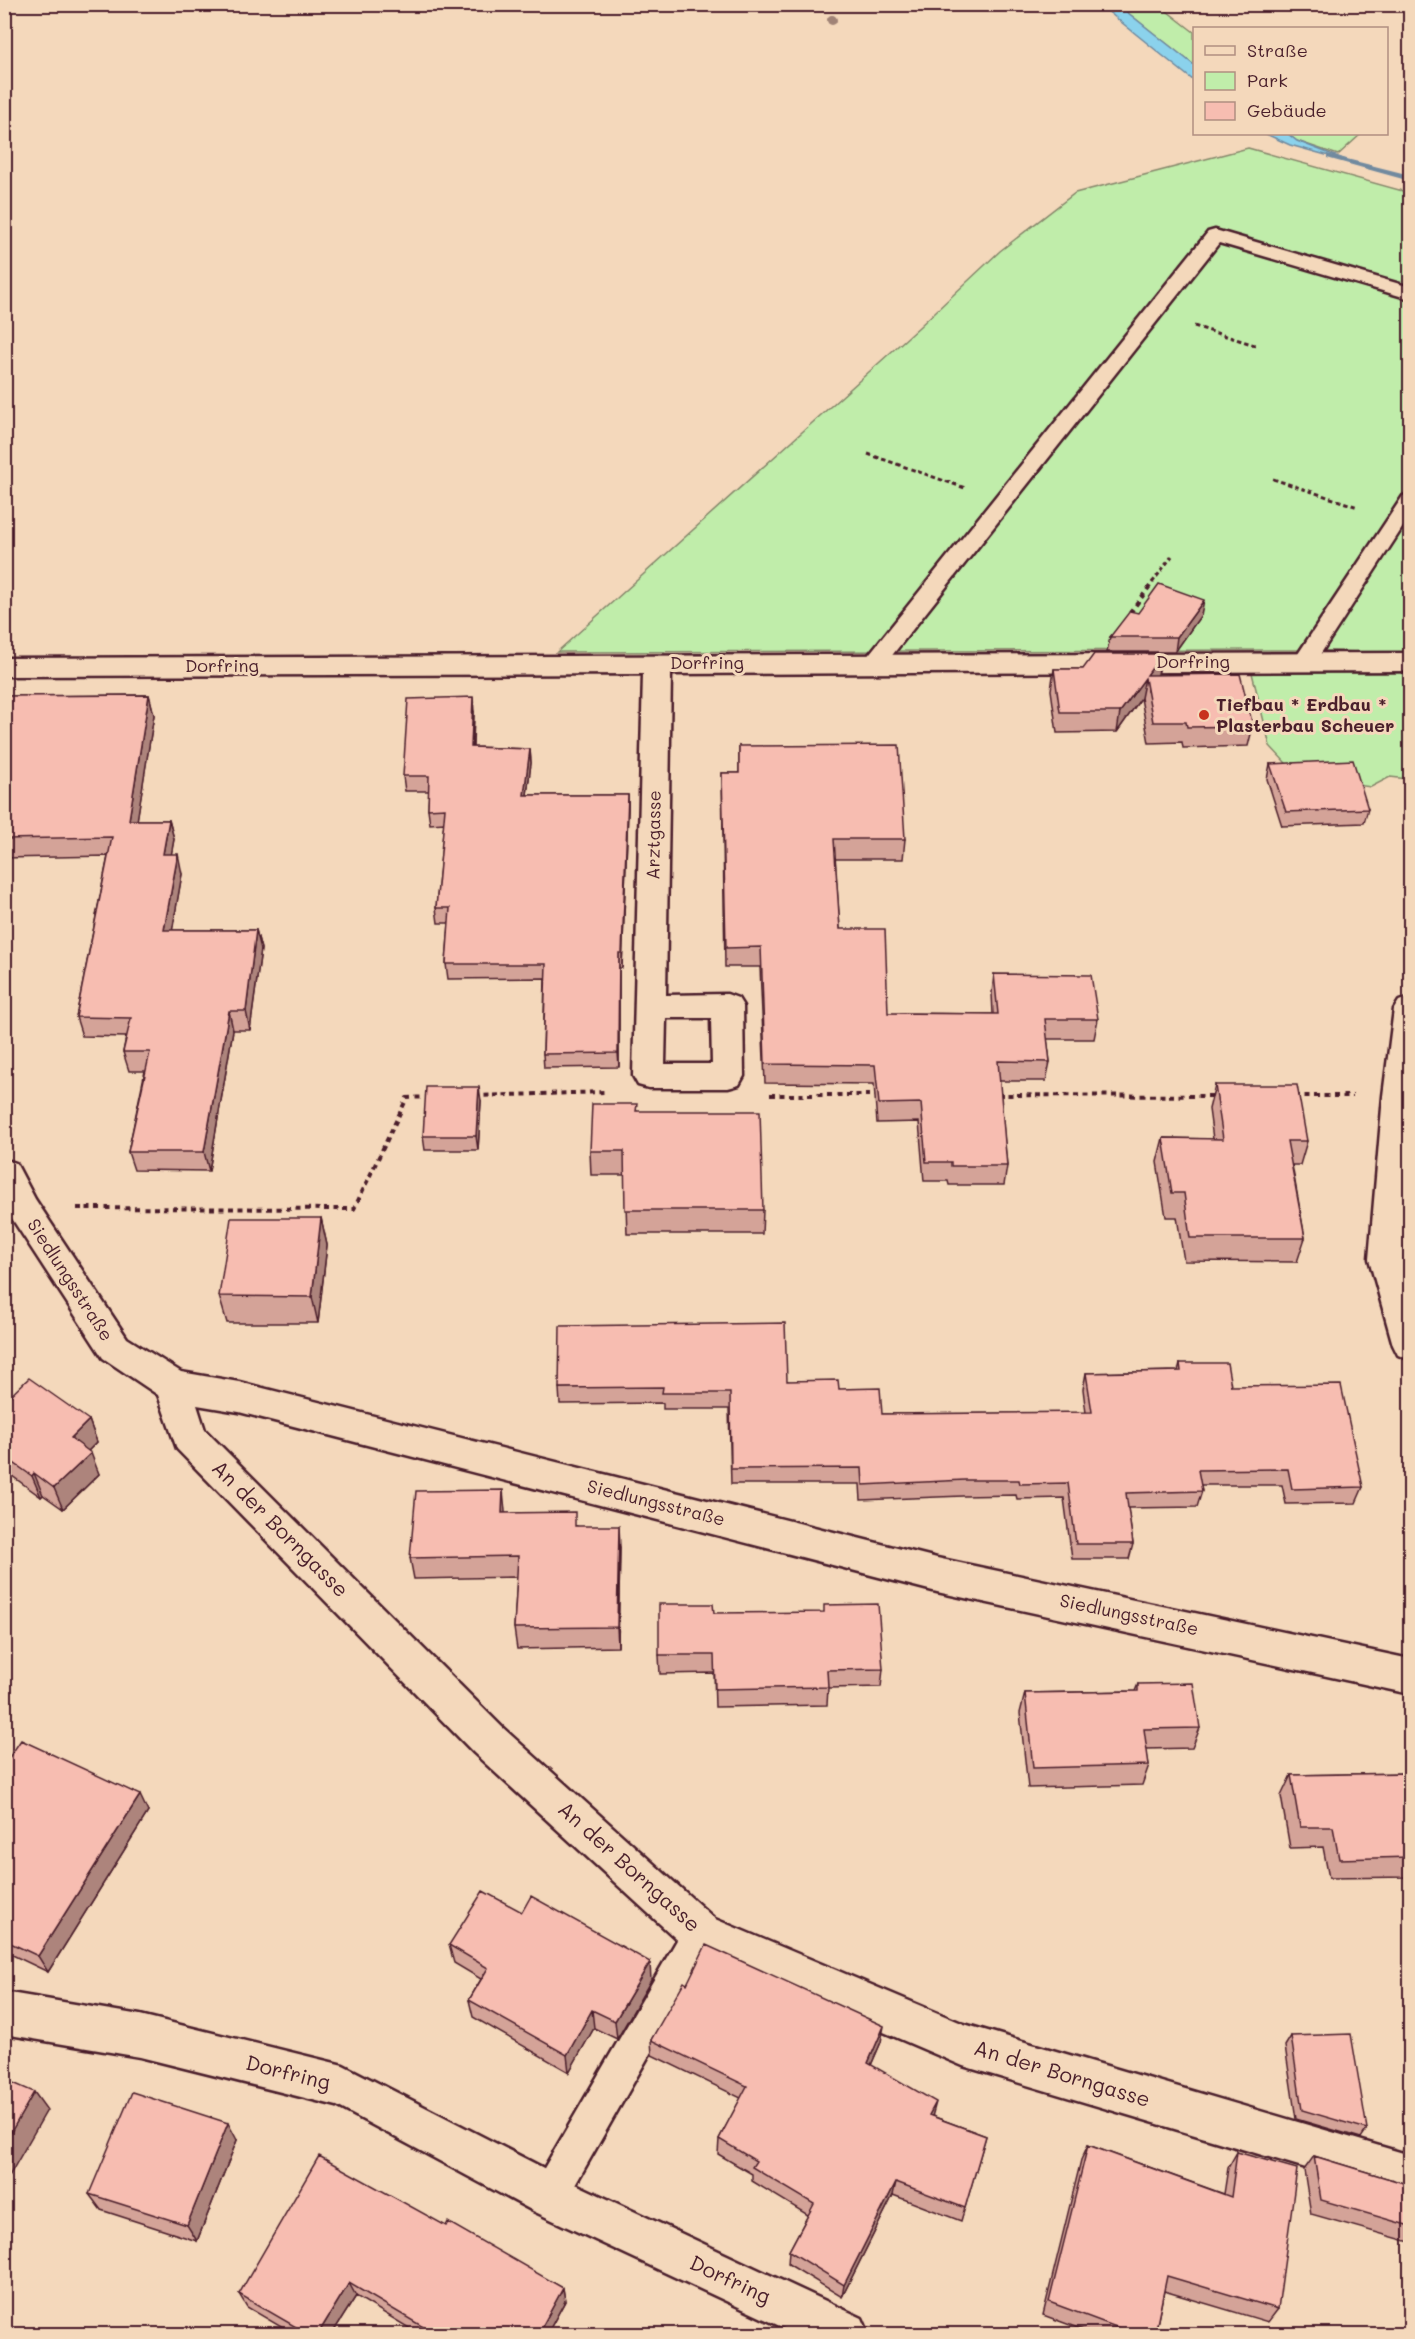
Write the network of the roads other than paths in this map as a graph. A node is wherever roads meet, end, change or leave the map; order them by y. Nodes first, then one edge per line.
1 (1410, 293) edge
2 (1410, 501) edge
3 (1304, 662) junction
4 (1410, 662) edge
5 (657, 663) junction
6 (874, 663) junction
7 (4, 667) edge
8 (651, 1007) junction
9 (1410, 1009) edge
10 (4, 1172) edge
11 (1410, 1346) edge
12 (173, 1386) junction
13 (1410, 1676) edge
14 (700, 1933) junction
15 (4, 2013) edge
16 (1410, 2177) edge
17 (549, 2195) junction
18 (846, 2334) edge

1 - 6 lane
2 - 3 lane
3 - 4 street, Dorfring
3 - 6 street, Dorfring
5 - 6 street, Dorfring
5 - 7 street, Dorfring
5 - 8 street, Arztgasse
8 - 8 street, Arztgasse
9 - 11 street
10 - 12 street, Siedlungsstraße
12 - 13 street, Siedlungsstraße
12 - 14 street, An der Borngasse
14 - 16 street, An der Borngasse
14 - 17 lane
15 - 17 street, Dorfring
17 - 18 street, Dorfring

